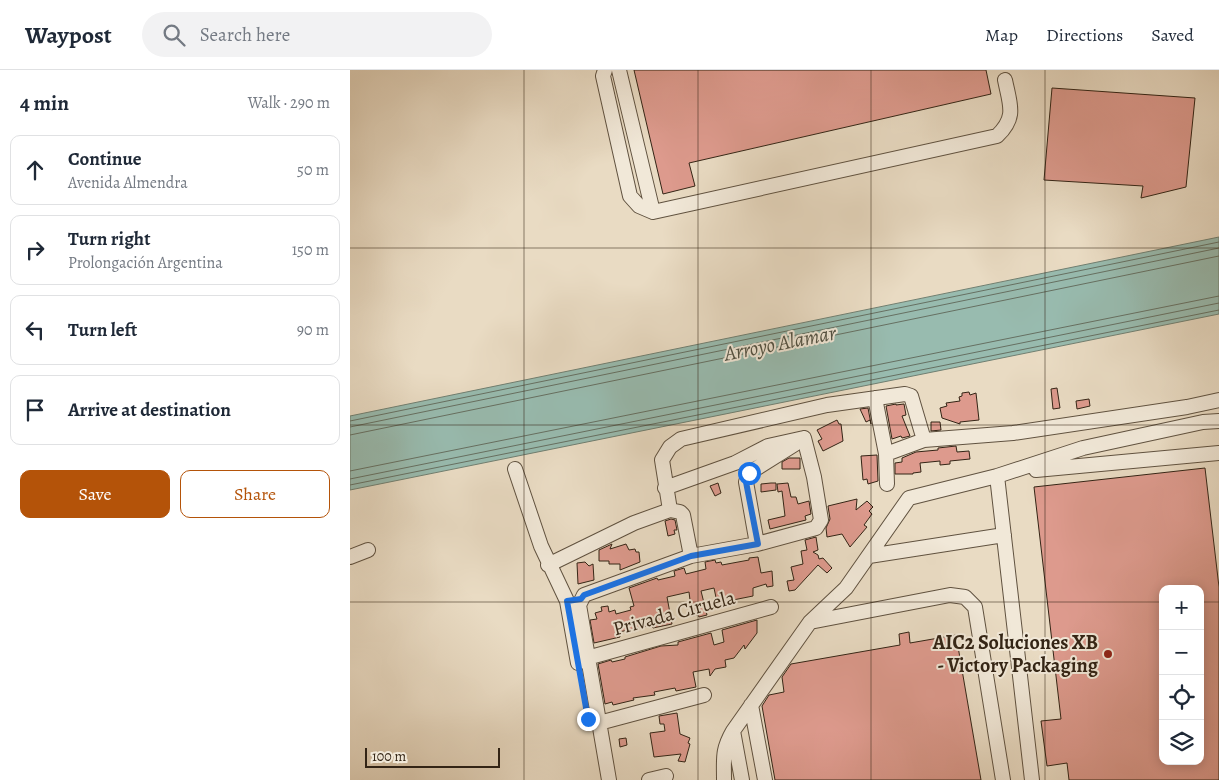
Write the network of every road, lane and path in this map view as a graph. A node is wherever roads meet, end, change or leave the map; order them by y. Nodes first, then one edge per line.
1 (605, 70) edge
2 (619, 70) edge
3 (1005, 80) dead end
4 (653, 212) junction
5 (875, 398) junction
6 (1219, 400) edge
7 (1219, 421) edge
8 (804, 438) junction
9 (924, 440) junction
10 (1219, 453) edge
11 (886, 454) junction
12 (516, 469) dead end
13 (1004, 474) junction
14 (887, 484) dead end
15 (665, 488) junction
16 (675, 511) junction
17 (1004, 535) junction
18 (758, 544) junction
19 (368, 550) dead end
20 (691, 556) junction
21 (869, 556) junction
22 (350, 557) edge
23 (548, 565) junction
24 (575, 602) junction
25 (771, 607) dead end
26 (810, 622) junction
27 (587, 658) junction
28 (704, 695) dead end
29 (751, 705) junction
30 (594, 721) junction
31 (733, 730) junction
32 (666, 776) dead end
33 (609, 780) edge
34 (649, 780) edge
35 (724, 780) edge
36 (742, 780) edge
37 (765, 780) edge
38 (1003, 780) edge
39 (1032, 780) edge

1 - 4 street
2 - 4 street
3 - 4 street
5 - 9 street
5 - 11 street
5 - 15 street
6 - 9 street
7 - 13 street
8 - 15 street
8 - 18 street
8 - 18 street
9 - 11 street
10 - 13 street
11 - 14 street
12 - 23 street
13 - 17 street
13 - 21 street
15 - 16 street
16 - 20 street
16 - 23 street
17 - 21 street
17 - 39 street
18 - 20 street
19 - 22 street
20 - 24 street
21 - 26 street
23 - 24 street
24 - 27 street
24 - 30 street
25 - 27 street, Privada Ciruela
26 - 29 street
26 - 38 street
27 - 30 street
28 - 30 street
29 - 31 street
29 - 37 street
30 - 33 street
31 - 35 street
31 - 36 street
32 - 34 street

